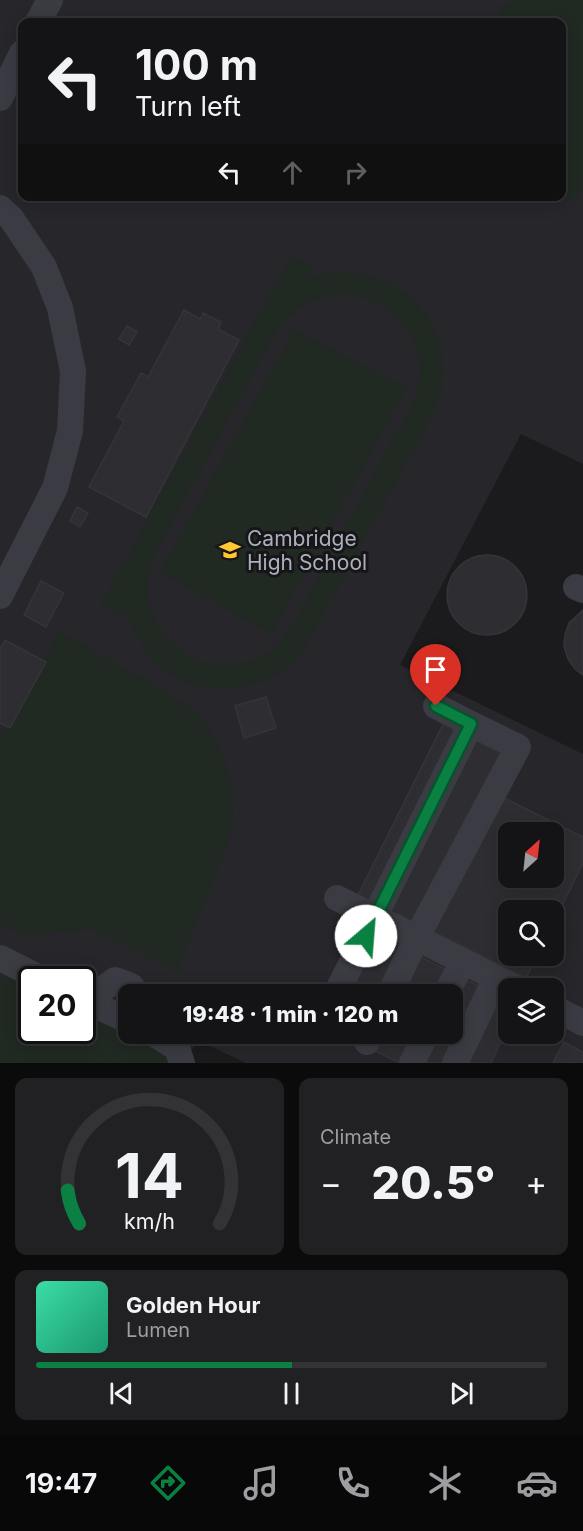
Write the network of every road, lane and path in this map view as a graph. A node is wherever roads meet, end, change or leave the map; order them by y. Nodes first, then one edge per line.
1 (50, 0) edge
2 (40, 18) edge
3 (18, 61) edge
4 (0, 98) edge
5 (0, 208) edge
6 (0, 596) edge
7 (436, 706) dead end
8 (471, 724) junction
9 (337, 898) dead end
10 (375, 917) junction
11 (417, 937) junction
12 (0, 958) edge
13 (462, 961) junction
14 (18, 967) edge
15 (498, 979) edge
16 (124, 984) edge
17 (341, 984) edge
18 (395, 984) edge
19 (451, 984) edge
20 (96, 993) edge
21 (498, 996) edge
22 (96, 1005) edge
23 (564, 1013) edge
24 (118, 1016) edge
25 (583, 1023) edge
26 (170, 1044) edge
27 (421, 1044) edge
28 (182, 1063) edge
29 (412, 1063) edge
30 (455, 1063) edge

1 - 2 lane
3 - 4 lane
5 - 6 lane
7 - 8 lane
8 - 10 lane
8 - 11 lane
9 - 10 lane
10 - 11 lane
10 - 17 lane
11 - 13 lane
11 - 18 lane
12 - 14 lane
13 - 15 lane
13 - 19 lane
16 - 20 lane
21 - 30 lane
22 - 24 lane
23 - 25 lane
26 - 28 lane
27 - 29 lane

